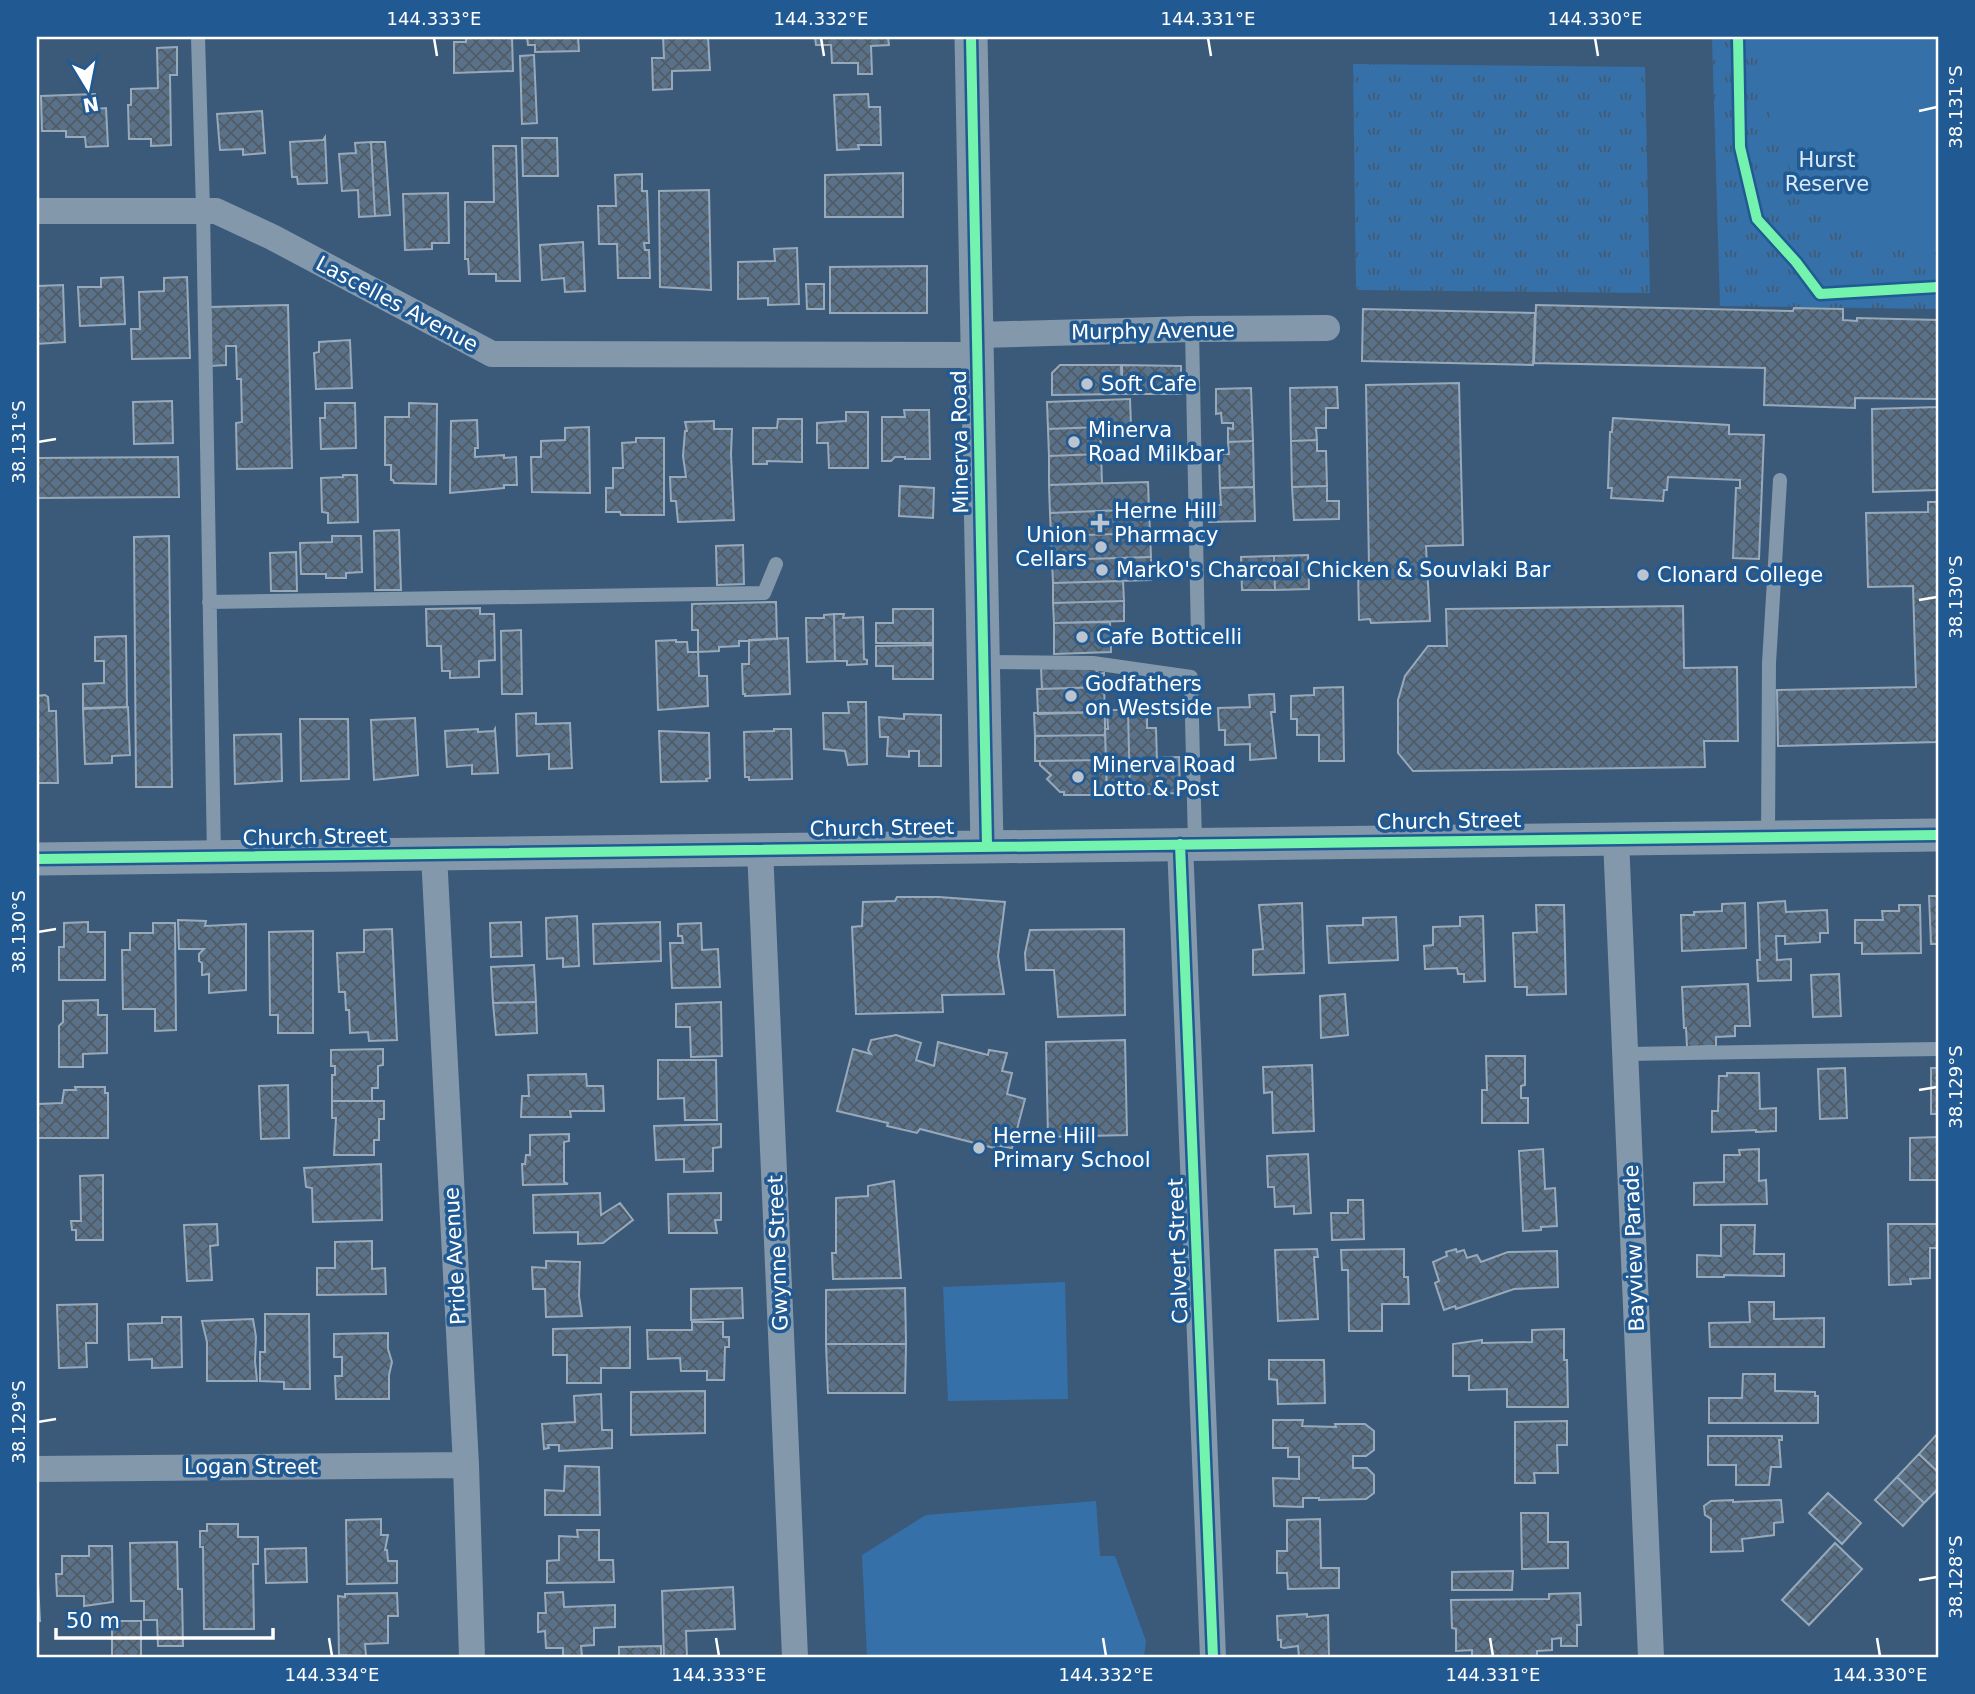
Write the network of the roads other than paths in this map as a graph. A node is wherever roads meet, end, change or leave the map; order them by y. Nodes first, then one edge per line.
1 (198, 37) edge
2 (971, 37) edge
3 (203, 209) junction
4 (37, 211) edge
5 (1327, 328) dead end
6 (1192, 329) junction
7 (978, 345) junction
8 (1780, 480) dead end
9 (776, 564) dead end
10 (209, 602) junction
11 (1198, 639) dead end
12 (984, 662) junction
13 (1938, 835) edge
14 (1768, 837) junction
15 (1616, 839) junction
16 (1187, 843) junction
17 (987, 846) junction
18 (760, 849) junction
19 (434, 855) junction
20 (214, 857) junction
21 (37, 859) edge
22 (1938, 1049) edge
23 (1627, 1054) junction
24 (466, 1465) junction
25 (37, 1469) edge
26 (472, 1657) edge
27 (795, 1657) edge
28 (1213, 1657) edge
29 (1651, 1657) edge

1 - 3 lane
2 - 7 street, Minerva Road
3 - 4 street, Lascelles Avenue
3 - 7 street, Lascelles Avenue
3 - 10 lane
5 - 6 street, Murphy Avenue
6 - 7 street, Murphy Avenue
6 - 11 lane
7 - 12 street, Minerva Road
8 - 14 lane
9 - 10 lane
10 - 20 lane
12 - 16 lane
12 - 17 street, Minerva Road
13 - 14 street, Church Street
14 - 15 street, Church Street
15 - 16 street, Church Street
15 - 23 street, Bayview Parade
16 - 17 street, Church Street
16 - 28 street, Calvert Street
17 - 18 street, Church Street
18 - 19 street, Church Street
18 - 27 street, Gwynne Street
19 - 20 street, Church Street
19 - 24 street, Pride Avenue
20 - 21 street, Church Street
22 - 23 lane
23 - 29 street, Bayview Parade
24 - 25 street, Logan Street
24 - 26 street, Pride Avenue

